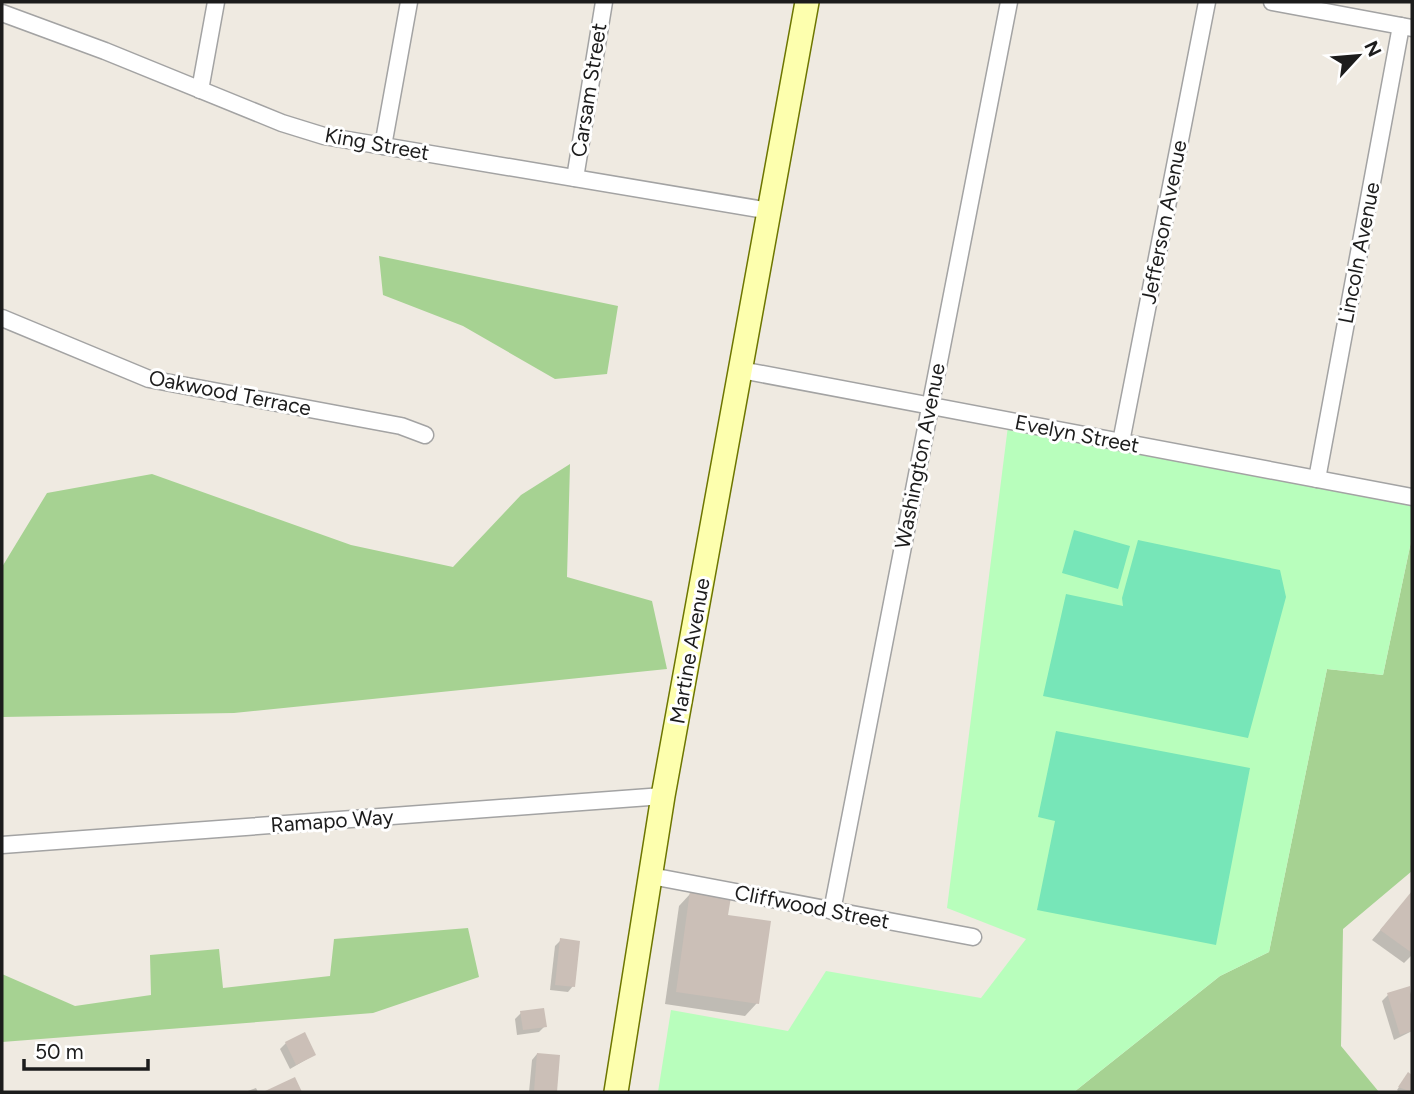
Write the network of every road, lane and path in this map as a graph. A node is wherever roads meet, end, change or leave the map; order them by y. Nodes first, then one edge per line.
1 (20, 2) edge
2 (216, 2) edge
3 (408, 2) edge
4 (604, 2) edge
5 (807, 2) edge
6 (1009, 2) edge
7 (1207, 2) edge
8 (1272, 2) edge
9 (9, 16) edge
10 (1407, 27) edge
11 (200, 90) junction
12 (383, 146) junction
13 (575, 178) junction
14 (770, 211) junction
15 (2, 318) edge
16 (741, 370) junction
17 (929, 406) junction
18 (425, 435) dead end
19 (1121, 442) junction
20 (1317, 479) junction
21 (1412, 497) edge
22 (663, 796) junction
23 (2, 845) edge
24 (651, 876) junction
25 (832, 911) junction
26 (973, 937) dead end
27 (616, 1092) edge

1 - 9 street
2 - 11 street
3 - 12 street
4 - 13 street, Carsam Street
5 - 14 main road, Martine Avenue
6 - 17 street, Washington Avenue
7 - 19 street, Jefferson Avenue
8 - 10 street
9 - 11 street, King Street
10 - 20 street, Lincoln Avenue
11 - 12 street, King Street
12 - 13 street, King Street
13 - 14 street, King Street
14 - 16 main road, Martine Avenue
15 - 18 street, Oakwood Terrace
16 - 17 street, Evelyn Street
16 - 22 main road, Martine Avenue
17 - 19 street, Evelyn Street
17 - 25 street, Washington Avenue
19 - 20 street, Evelyn Street
20 - 21 street, Evelyn Street
22 - 23 street, Ramapo Way
22 - 24 main road, Martine Avenue
24 - 25 street, Cliffwood Street
24 - 27 main road, Martine Avenue
25 - 26 street, Cliffwood Street

